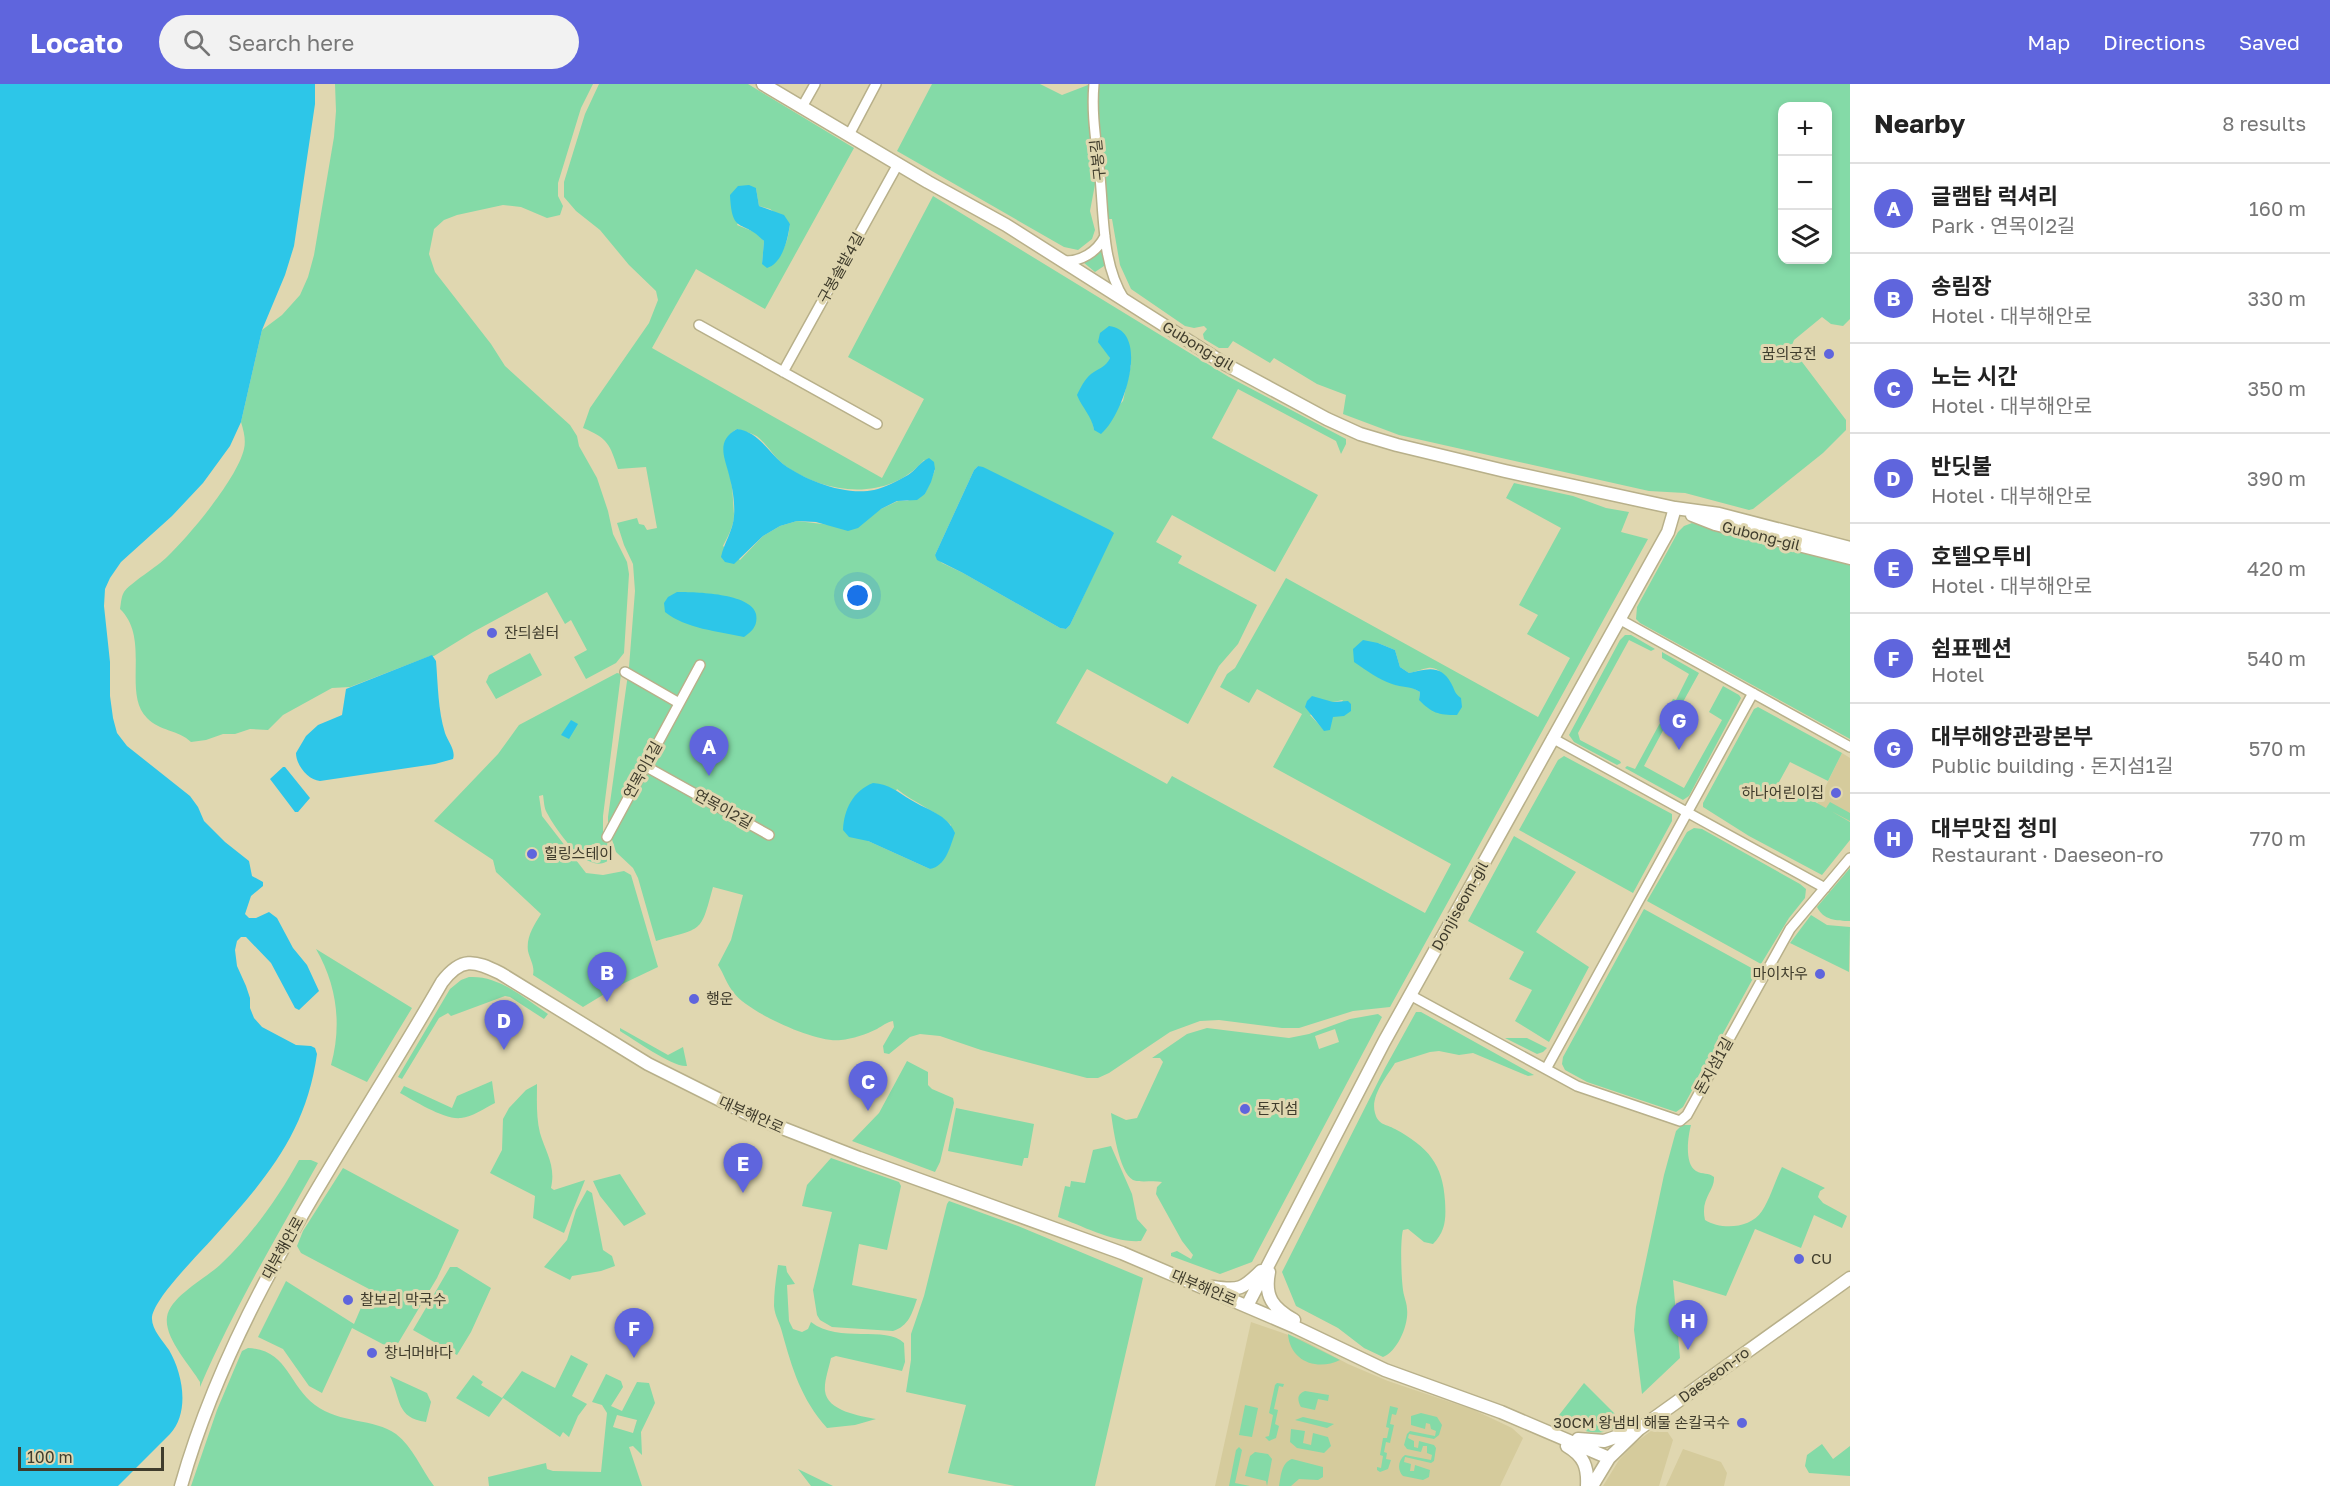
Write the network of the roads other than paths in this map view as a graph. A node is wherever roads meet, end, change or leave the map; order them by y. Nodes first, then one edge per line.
1 (763, 84) edge
2 (815, 84) edge
3 (876, 84) edge
4 (1094, 84) edge
5 (802, 107) junction
6 (849, 135) junction
7 (898, 164) junction
8 (1105, 236) junction
9 (1063, 261) junction
10 (1125, 301) junction
11 (699, 325) dead end
12 (783, 372) junction
13 (877, 424) dead end
14 (1674, 508) junction
15 (1850, 548) edge
16 (1850, 558) edge
17 (1619, 619) junction
18 (700, 665) dead end
19 (624, 672) dead end
20 (1753, 693) junction
21 (679, 703) junction
22 (1552, 738) junction
23 (1850, 747) edge
24 (645, 766) junction
25 (1688, 812) junction
26 (769, 835) dead end
27 (606, 837) dead end
28 (1850, 858) edge
29 (1825, 888) junction
30 (1410, 995) junction
31 (1546, 1069) junction
32 (1270, 1262) junction
33 (1850, 1278) edge
34 (1188, 1281) junction
35 (1247, 1306) junction
36 (1356, 1358) junction
37 (1501, 1412) junction
38 (1519, 1419) junction
39 (1639, 1429) junction
40 (1609, 1458) junction
41 (181, 1486) edge
42 (1587, 1486) edge
43 (1592, 1486) edge

1 - 5 street, Gubong-gil
2 - 5 street
3 - 6 street
4 - 8 street, 구봉길
5 - 6 street, Gubong-gil
6 - 7 street, Gubong-gil
7 - 9 street, Gubong-gil
7 - 12 street, 구봉솔밭4길
8 - 9 street
8 - 10 street, 구봉길
9 - 10 street, Gubong-gil
10 - 14 street, Gubong-gil
11 - 12 street
12 - 13 street
14 - 15 street, Gubong-gil
14 - 16 street, Gubong-gil
14 - 17 street, Donjiseom-gil
17 - 20 street
17 - 22 street, Donjiseom-gil
18 - 21 street, 연목이1길
19 - 21 street
20 - 23 street
20 - 25 street
21 - 24 street, 연목이1길
22 - 25 street
22 - 30 street, Donjiseom-gil
24 - 26 street, 연목이2길
24 - 27 street, 연목이1길
25 - 29 street
25 - 31 street
28 - 29 street, 돈지섬1길
29 - 31 street, 돈지섬1길
30 - 31 street, 돈지섬1길
30 - 32 street, Donjiseom-gil
32 - 34 street
32 - 35 street, Donjiseom-gil
32 - 36 street
33 - 39 street, Daeseon-ro
34 - 35 street, 대부해안로
34 - 41 street, 대부해안로
35 - 36 street, 대부해안로
36 - 37 street, 대부해안로
37 - 38 street, 대부해안로
37 - 39 street
38 - 40 street, 대부해안로
38 - 42 street
39 - 40 street, Daeseon-ro
40 - 43 street, Daeseon-ro

